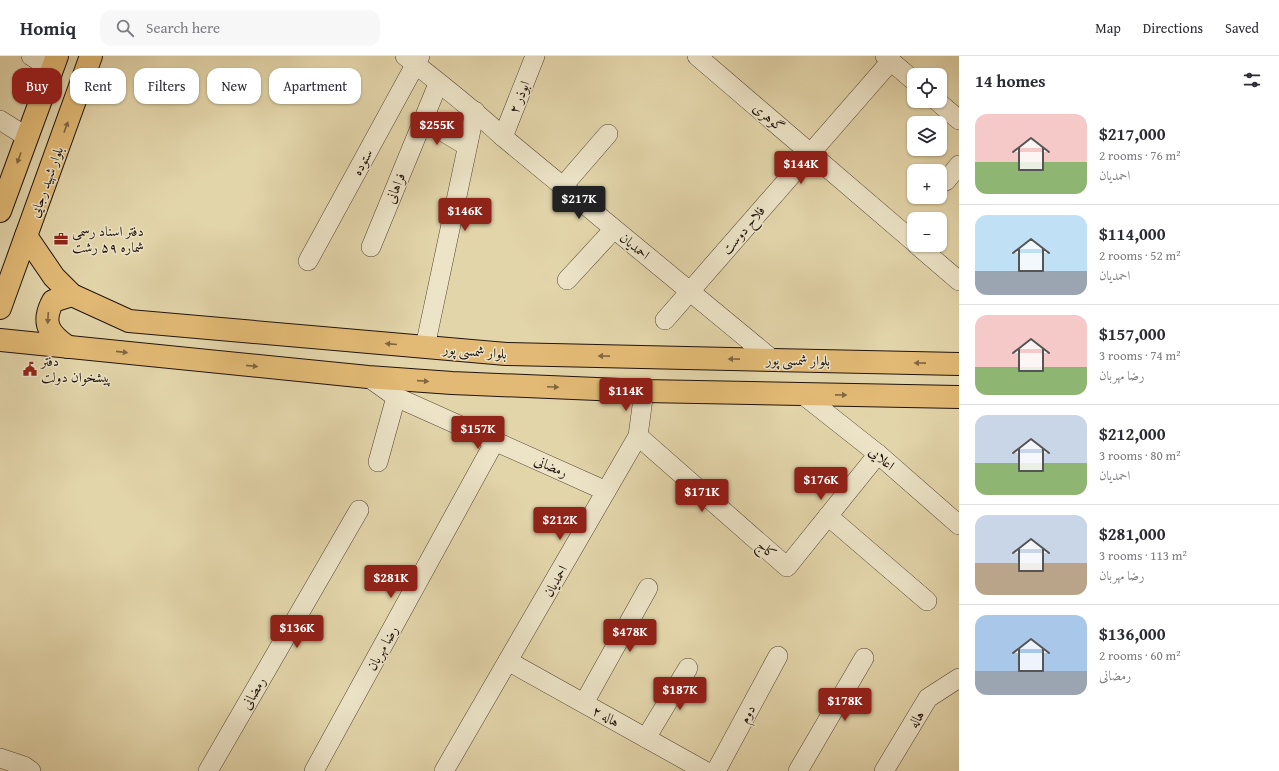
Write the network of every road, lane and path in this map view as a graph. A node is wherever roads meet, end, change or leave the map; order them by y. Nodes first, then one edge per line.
1 (31, 56) edge
2 (91, 56) edge
3 (535, 56) edge
4 (697, 56) edge
5 (888, 58) edge
6 (413, 59) edge
7 (54, 62) edge
8 (907, 75) edge
9 (438, 84) junction
10 (945, 108) edge
11 (474, 111) junction
12 (0, 120) edge
13 (423, 120) junction
14 (959, 120) edge
15 (608, 134) dead end
16 (27, 137) junction
17 (503, 137) junction
18 (467, 146) junction
19 (810, 151) junction
20 (959, 166) edge
21 (947, 180) edge
22 (563, 186) junction
23 (0, 211) edge
24 (614, 229) junction
25 (26, 236) junction
26 (907, 236) edge
27 (371, 247) dead end
28 (926, 252) edge
29 (308, 261) dead end
30 (567, 280) dead end
31 (959, 281) edge
32 (690, 292) junction
33 (72, 295) junction
34 (0, 308) edge
35 (665, 320) dead end
36 (0, 340) edge
37 (68, 347) junction
38 (425, 347) junction
39 (773, 360) junction
40 (959, 364) edge
41 (368, 377) junction
42 (644, 391) junction
43 (802, 394) junction
44 (396, 397) junction
45 (959, 397) edge
46 (638, 436) junction
47 (496, 441) junction
48 (878, 454) junction
49 (378, 462) dead end
50 (606, 491) junction
51 (359, 510) dead end
52 (828, 516) junction
53 (959, 525) edge
54 (648, 588) dead end
55 (927, 601) dead end
56 (778, 656) dead end
57 (864, 658) dead end
58 (508, 661) junction
59 (688, 668) dead end
60 (959, 678) edge
61 (584, 704) junction
62 (646, 738) junction
63 (0, 758) edge
64 (31, 771) edge
65 (208, 771) edge
66 (314, 771) edge
67 (444, 771) edge
68 (704, 771) edge
69 (716, 771) edge
70 (798, 771) edge
71 (884, 771) edge

1 - 7 street
25 -> 2 main road, بلوار شهید رجایی
3 - 17 street, ابوذر ۲
4 - 19 street, گوهری
5 - 8 street
5 - 19 street, فلاح دوست
6 - 9 street, احمدیان
6 - 29 street, ستوده
7 - 16 main road
9 - 11 street, احمدیان
9 - 13 street, فراهانی
10 - 14 street
11 - 17 street, احمدیان
11 - 18 street
12 - 16 street
13 - 18 street
13 - 27 street, فراهانی
15 - 22 street
16 -> 23 main road
17 - 22 street, احمدیان
18 - 38 street
19 - 26 street, گوهری
19 - 32 street, فلاح دوست
20 - 21 street
22 - 24 street, احمدیان
24 - 30 street
24 - 32 street, احمدیان
25 - 33 main road, بلوار شمسی پور
25 - 34 main road, بلوار شهید رجایی
28 - 31 street
32 - 35 street, فلاح دوست
32 - 39 street, احمدیان
33 -> 37 main road
38 -> 33 main road, بلوار شمسی پور
36 - 37 main road
37 -> 41 main road
39 -> 38 main road, بلوار شمسی پور
40 -> 39 main road, بلوار شمسی پور
41 -> 42 main road
41 - 44 street, رمضانی
42 - 43 main road
42 - 46 street, احمدیان
43 -> 45 main road
43 - 48 street, اعلایی
44 - 47 street, رمضانی
44 - 49 street
46 - 50 street, احمدیان
46 - 52 street, کاج
47 - 50 street, رمضانی
47 - 66 street, رضا مهربان
48 - 52 street, کاج
48 - 53 street, اعلایی
50 - 58 street, احمدیان
51 - 65 street, رمضانی
52 - 55 street
54 - 61 street
56 - 69 street, دوم
57 - 70 street
58 - 61 street, هاله ۲
58 - 67 street, احمدیان
59 - 62 street
60 - 71 street, هاله
61 - 62 street, هاله ۲
62 - 68 street, هاله ۲
63 - 64 street

